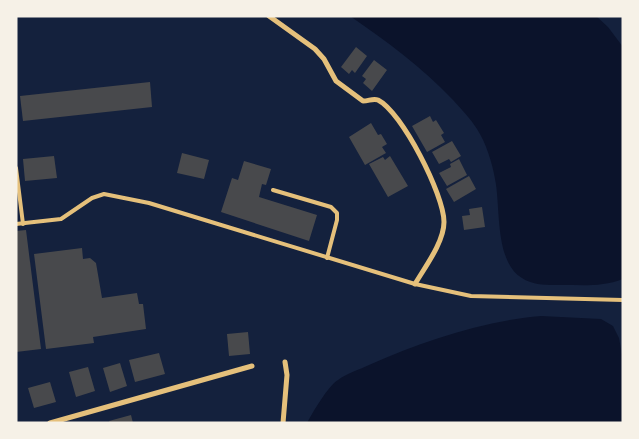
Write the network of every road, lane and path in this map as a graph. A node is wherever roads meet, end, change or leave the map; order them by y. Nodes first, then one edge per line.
1 (269, 16) edge
2 (16, 168) edge
3 (273, 190) dead end
4 (16, 224) edge
5 (24, 224) junction
6 (327, 258) junction
7 (415, 284) junction
8 (623, 300) edge
9 (285, 362) dead end
10 (252, 366) dead end
11 (50, 423) edge
12 (283, 423) edge

1 - 7 street
2 - 5 lane
3 - 6 lane
4 - 5 lane
5 - 6 lane
6 - 7 lane
7 - 8 lane
9 - 12 street
10 - 11 street

